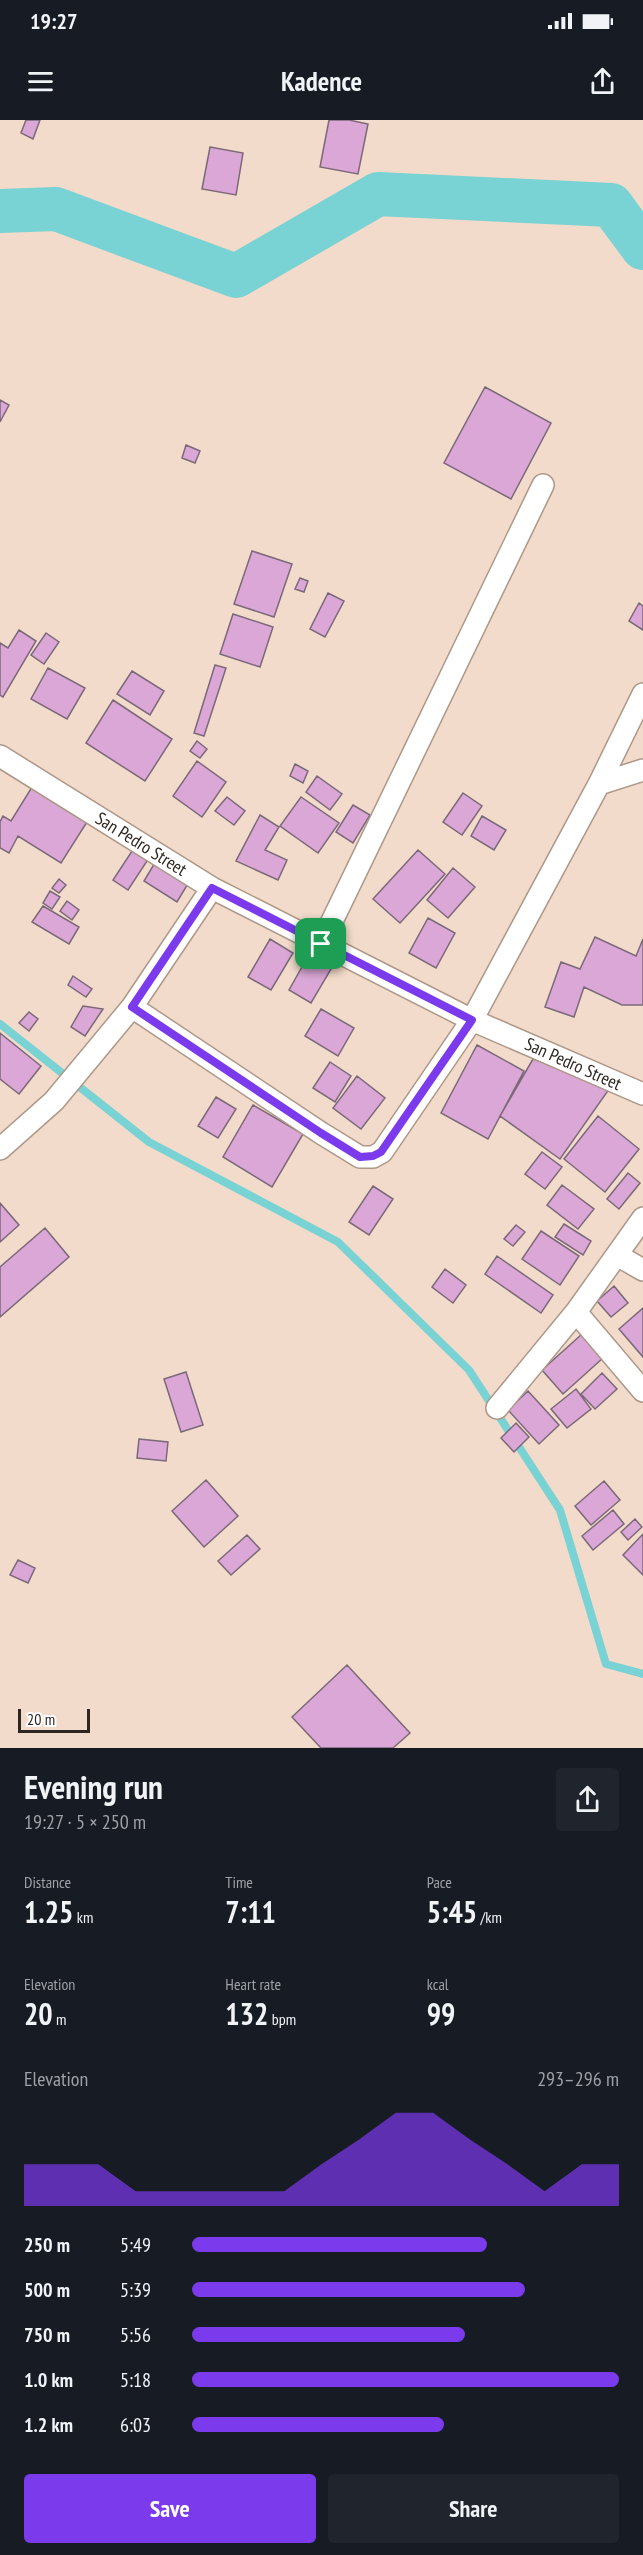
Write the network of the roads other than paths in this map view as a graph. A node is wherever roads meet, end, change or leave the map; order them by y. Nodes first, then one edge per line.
1 (543, 485) dead end
2 (643, 694) edge
3 (0, 756) edge
4 (643, 770) edge
5 (599, 784) junction
6 (212, 888) junction
7 (321, 944) junction
8 (132, 1007) junction
9 (472, 1020) junction
10 (643, 1094) edge
11 (2, 1142) edge
12 (643, 1218) edge
13 (617, 1255) junction
14 (643, 1270) edge
15 (576, 1312) junction
16 (643, 1391) edge
17 (498, 1408) dead end

1 - 7 street
2 - 5 street
3 - 6 street, San Pedro Street
4 - 5 street
5 - 9 street
6 - 7 street, San Pedro Street
6 - 8 street
7 - 9 street, San Pedro Street
8 - 9 street
8 - 11 street
9 - 10 street, San Pedro Street
12 - 13 street
13 - 14 street
13 - 15 street
15 - 16 street
15 - 17 street

